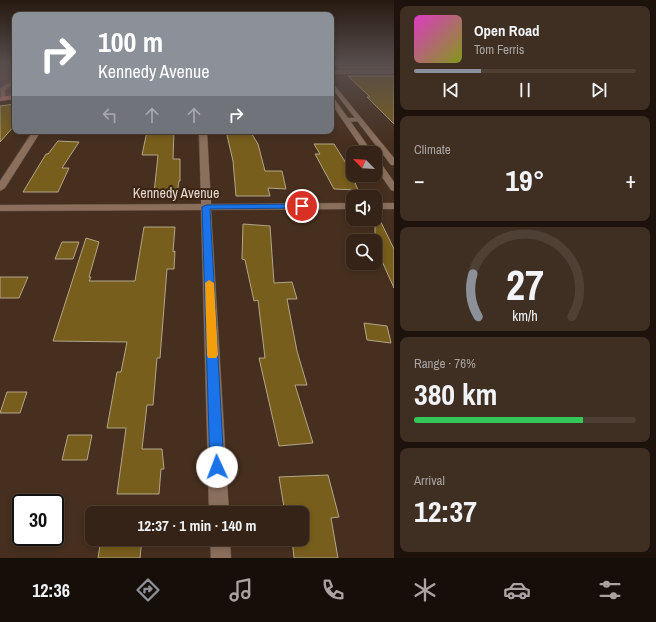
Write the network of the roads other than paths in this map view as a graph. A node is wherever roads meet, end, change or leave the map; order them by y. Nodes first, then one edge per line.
1 (336, 89) edge
2 (12, 97) edge
3 (2, 99) edge
4 (334, 102) edge
5 (346, 120) junction
6 (360, 120) junction
7 (35, 134) edge
8 (203, 134) edge
9 (364, 146) edge
10 (394, 163) edge
11 (382, 171) edge
12 (0, 188) edge
13 (394, 188) edge
14 (346, 206) edge
15 (382, 206) edge
16 (394, 206) edge
17 (206, 207) junction
18 (0, 208) edge
19 (219, 506) edge
20 (220, 546) edge
21 (221, 558) edge

1 - 6 street
2 - 3 main road
4 - 5 street
5 - 6 lane
5 - 9 street
6 - 10 street
7 - 12 street
8 - 17 street
11 - 13 street
14 - 17 street, Kennedy Avenue
15 - 16 street
17 - 18 street, Kennedy Avenue
17 - 19 street
20 - 21 street

